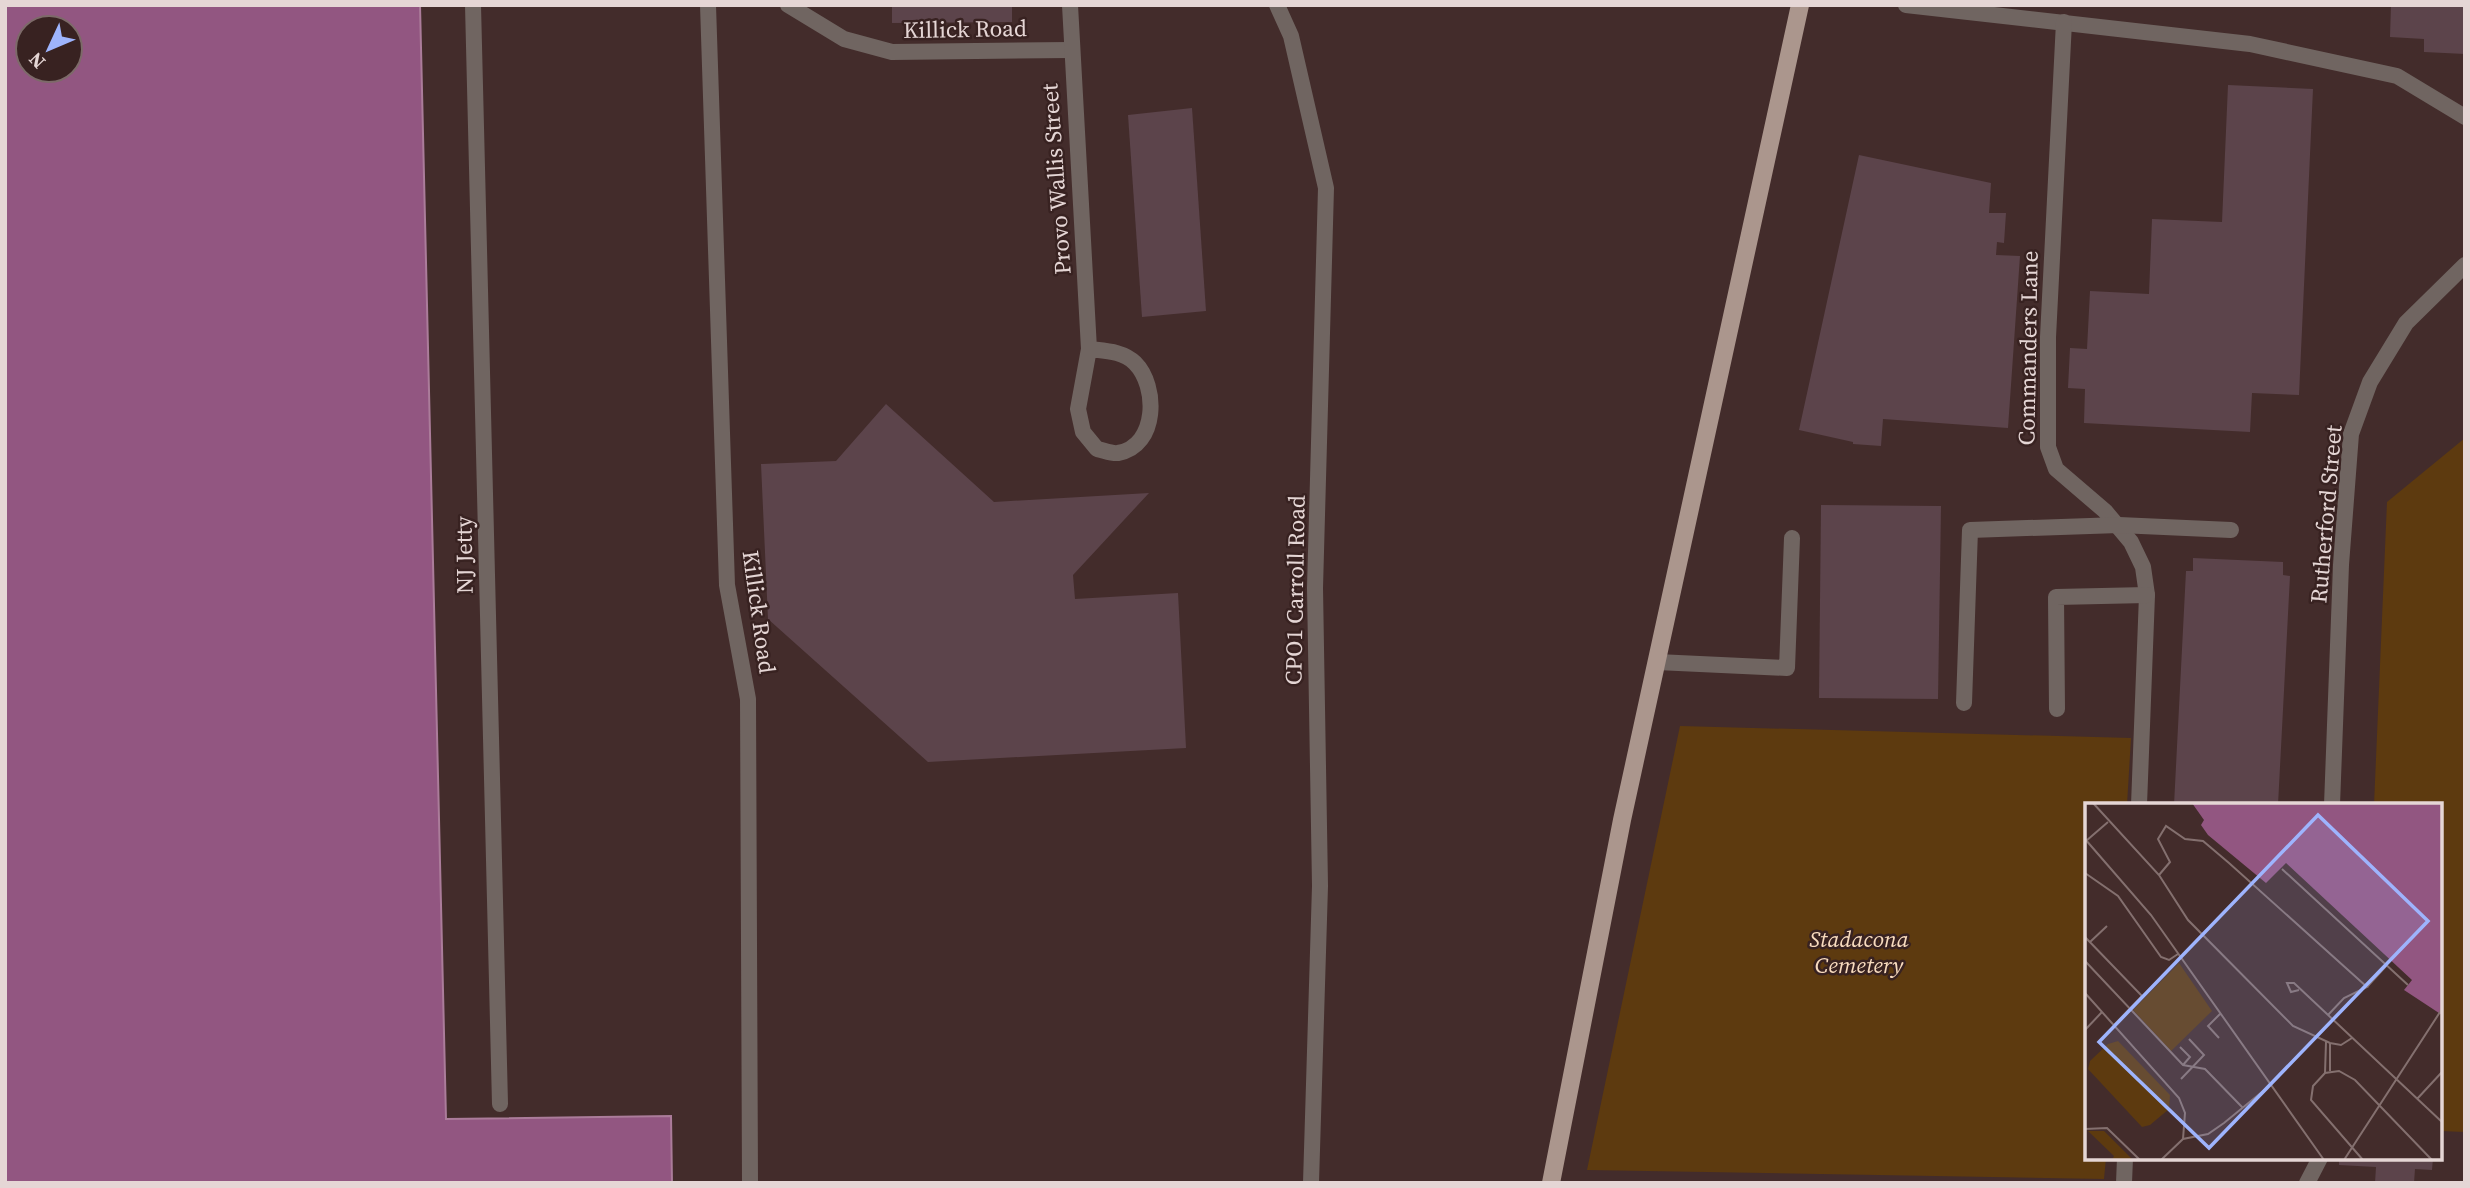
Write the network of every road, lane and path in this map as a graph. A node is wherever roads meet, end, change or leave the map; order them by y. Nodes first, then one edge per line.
1 (472, 5) edge
2 (708, 5) edge
3 (788, 5) edge
4 (1070, 5) edge
5 (1277, 5) edge
6 (1800, 5) edge
7 (1906, 5) edge
8 (2064, 22) junction
9 (1070, 50) junction
10 (2465, 117) edge
11 (2465, 265) edge
12 (1089, 349) junction
13 (2119, 526) junction
14 (2231, 530) dead end
15 (1792, 538) dead end
16 (2147, 595) junction
17 (1657, 662) junction
18 (1964, 704) dead end
19 (2057, 709) dead end
20 (2139, 803) edge
21 (2332, 803) edge
22 (500, 1104) dead end
23 (2125, 1160) edge
24 (2319, 1160) edge
25 (750, 1183) edge
26 (1311, 1183) edge
27 (1551, 1183) edge
28 (2124, 1183) edge
29 (2307, 1183) edge

1 - 22 lane, NJ Jetty
2 - 25 lane, Killick Road
3 - 9 lane, Killick Road
4 - 9 lane, Provo Wallis Street
5 - 26 lane, CPO1 Carroll Road
6 - 17 main road
7 - 8 lane
8 - 10 lane
8 - 13 lane, Commanders Lane
9 - 12 lane, Provo Wallis Street
11 - 21 lane, Rutherford Street
12 - 12 lane, Provo Wallis Street
13 - 14 lane
13 - 16 lane, Commanders Lane
13 - 18 lane
15 - 17 lane
16 - 19 lane
16 - 20 lane, Commanders Lane
17 - 27 main road
23 - 28 lane
24 - 29 lane

